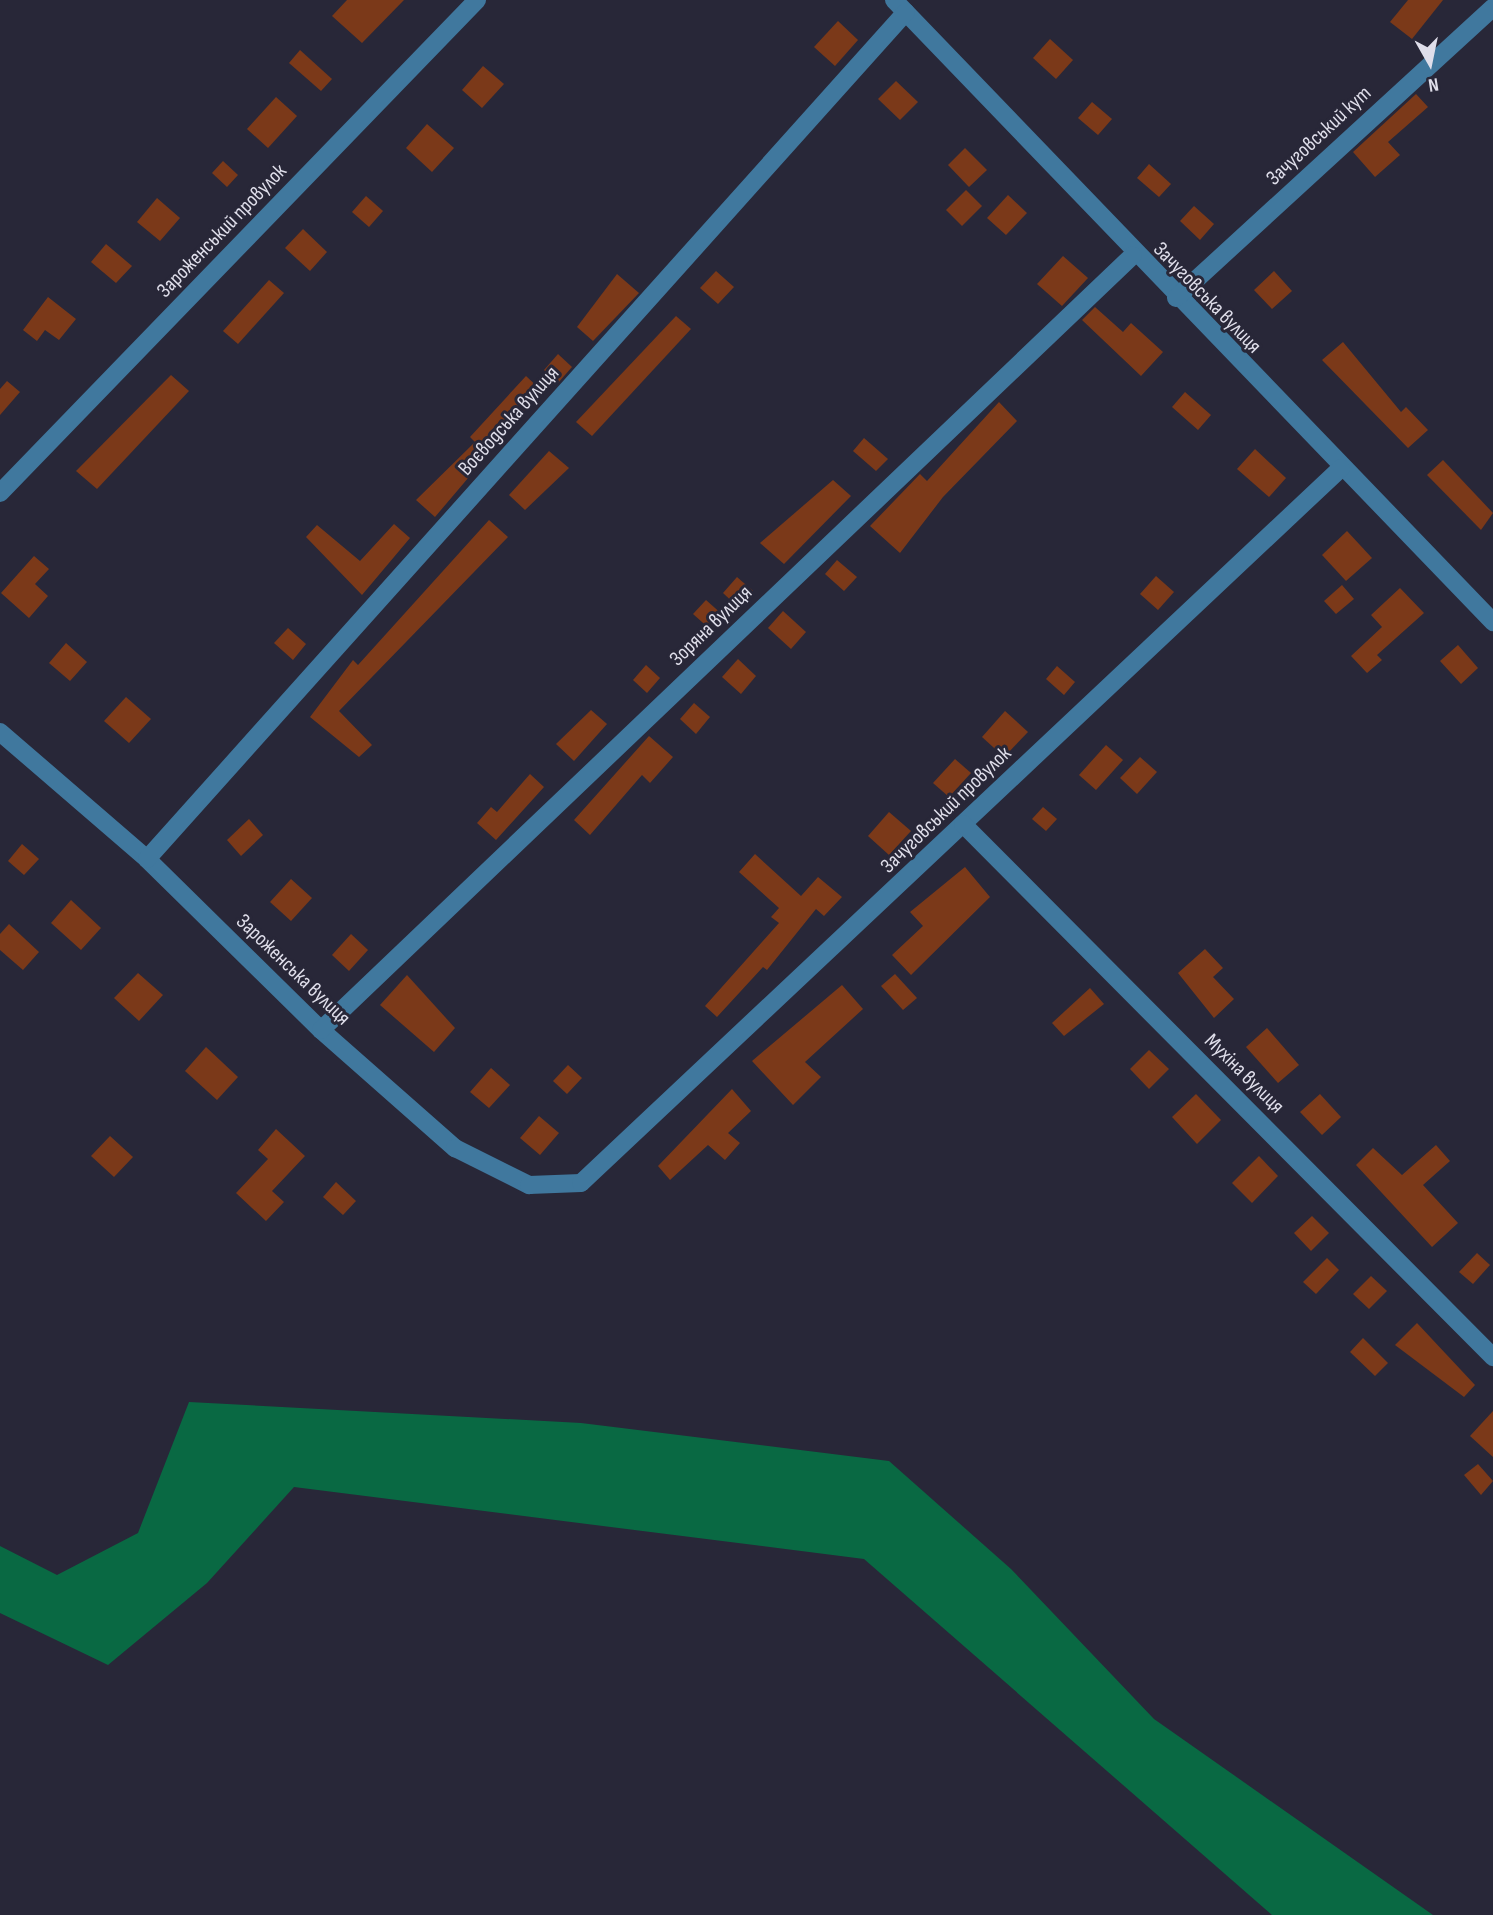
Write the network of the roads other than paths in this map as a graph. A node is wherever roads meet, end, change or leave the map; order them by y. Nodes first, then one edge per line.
1 (477, 0) edge
2 (900, 6) edge
3 (1493, 8) edge
4 (1133, 255) junction
5 (1176, 298) junction
6 (1341, 468) junction
7 (0, 493) edge
8 (1493, 622) edge
9 (0, 732) edge
10 (963, 824) junction
11 (147, 859) junction
12 (321, 1030) junction
13 (581, 1183) joint
14 (1493, 1357) edge

1 - 7 street, Зароженський провулок
2 - 4 street, Зачуговська вулиця
2 - 11 street, Воєводська вулиця
3 - 5 street, Зачуговський кут
4 - 5 street, Зачуговська вулиця
4 - 12 street, Зоряна вулиця
5 - 6 street, Зачуговська вулиця
6 - 8 street, Зачуговська вулиця
6 - 10 street, Зачуговський провулок
9 - 11 street, Зароженська вулиця
10 - 13 street, Зачуговський провулок
10 - 14 street, Мухіна вулиця
11 - 12 street, Зароженська вулиця
12 - 13 street, Зароженська вулиця

